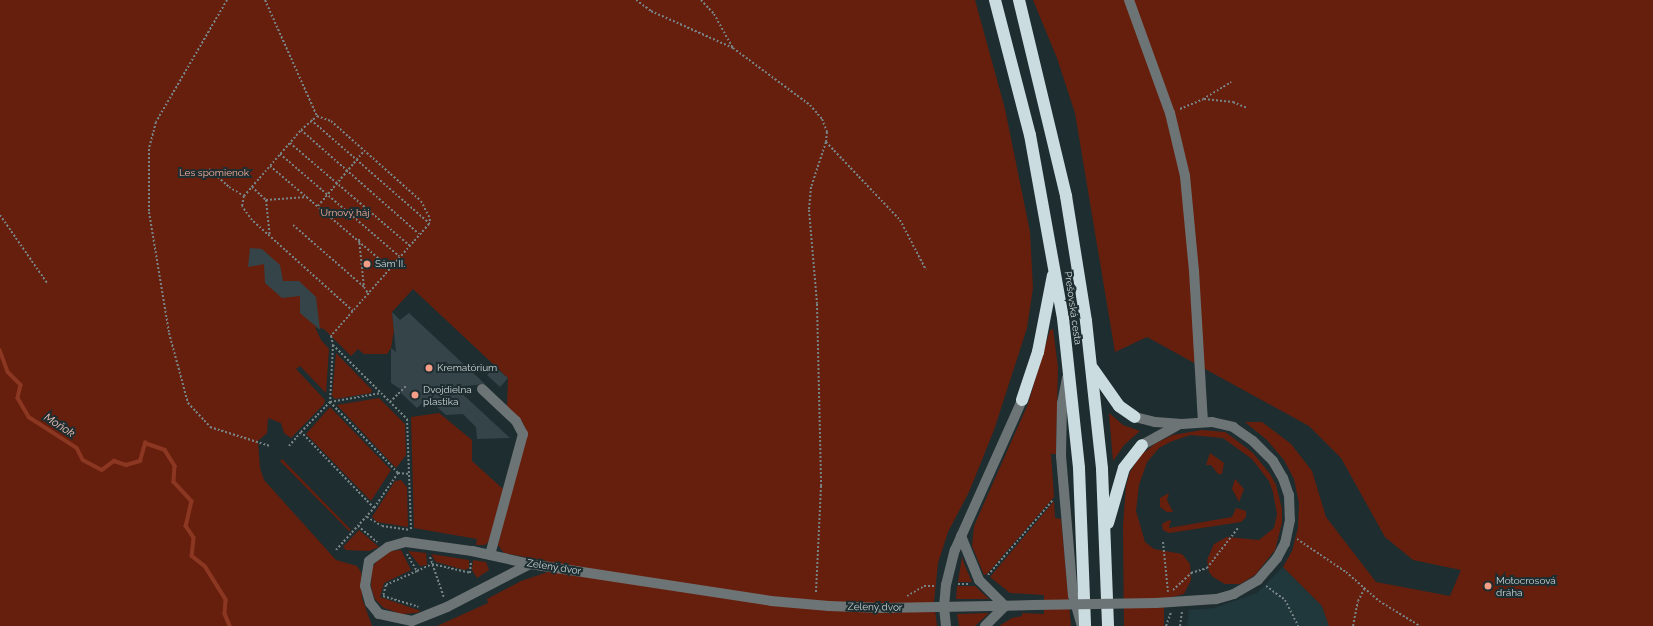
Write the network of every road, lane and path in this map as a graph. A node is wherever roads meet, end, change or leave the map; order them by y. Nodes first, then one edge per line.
1 (227, 0) edge
2 (265, 0) edge
3 (636, 0) edge
4 (701, 0) edge
5 (995, 0) edge
6 (1019, 0) edge
7 (1128, 0) edge
8 (733, 48) junction
9 (1231, 82) dead end
10 (1203, 99) junction
11 (1247, 108) dead end
12 (1170, 113) junction
13 (317, 116) junction
14 (311, 120) junction
15 (301, 130) junction
16 (826, 142) junction
17 (290, 143) junction
18 (364, 151) junction
19 (280, 154) junction
20 (357, 160) junction
21 (270, 166) junction
22 (209, 169) dead end
23 (347, 172) junction
24 (337, 183) junction
25 (252, 188) junction
26 (328, 194) junction
27 (244, 196) junction
28 (307, 196) junction
29 (266, 200) junction
30 (318, 206) junction
31 (0, 215) edge
32 (429, 224) junction
33 (293, 225) dead end
34 (419, 234) junction
35 (270, 236) junction
36 (359, 239) junction
37 (409, 246) junction
38 (400, 256) junction
39 (1055, 264) junction
40 (390, 268) junction
41 (926, 270) dead end
42 (47, 283) dead end
43 (364, 287) junction
44 (369, 295) junction
45 (353, 311) junction
46 (333, 345) junction
47 (1092, 367) junction
48 (1070, 368) junction
49 (406, 386) dead end
50 (482, 389) dead end
51 (382, 393) junction
52 (1022, 400) joint
53 (330, 402) junction
54 (390, 402) junction
55 (1135, 417) joint
56 (1203, 422) junction
57 (1182, 424) junction
58 (301, 432) junction
59 (1142, 445) joint
60 (270, 446) dead end
61 (289, 446) dead end
62 (398, 473) junction
63 (410, 474) junction
64 (1056, 496) dead end
65 (374, 508) junction
66 (367, 517) junction
67 (358, 526) junction
68 (1238, 528) dead end
69 (1105, 532) junction
70 (1288, 532) junction
71 (961, 536) junction
72 (1163, 542) dead end
73 (396, 543) junction
74 (426, 544) junction
75 (385, 548) junction
76 (336, 550) dead end
77 (472, 551) junction
78 (490, 555) junction
79 (432, 564) junction
80 (530, 564) junction
81 (417, 571) junction
82 (979, 580) junction
83 (1258, 580) junction
84 (946, 585) junction
85 (1365, 588) junction
86 (810, 597) dead end
87 (903, 597) dead end
88 (1159, 599) junction
89 (1169, 599) junction
90 (1182, 603) junction
91 (1005, 606) junction
92 (447, 607) junction
93 (944, 607) junction
94 (428, 616) junction
95 (946, 626) edge
96 (985, 626) edge
97 (1082, 626) edge
98 (1085, 626) edge
99 (1108, 626) edge
100 (1166, 626) edge
101 (1180, 626) edge
102 (1298, 626) edge
103 (1353, 626) edge
104 (1420, 626) edge

1 - 60 path
2 - 13 path
3 - 8 path
4 - 8 path
5 - 39 highway, Prešovská cesta
6 - 47 highway, Prešovská cesta
7 - 12 street
8 - 16 path
9 - 10 path
10 - 11 path
10 - 12 path
12 - 56 street
13 - 14 path
13 - 18 path
14 - 15 path
14 - 20 path
15 - 17 path
15 - 23 path
16 - 41 path
16 - 86 path
17 - 19 path
17 - 24 path
18 - 20 path
18 - 32 path
19 - 21 path
19 - 26 path
20 - 23 path
20 - 32 path
21 - 25 path
21 - 28 path
22 - 27 path
23 - 24 path
23 - 34 path
24 - 26 path
24 - 37 path
25 - 27 path
25 - 29 path
26 - 30 path
26 - 38 path
27 - 35 path
28 - 29 path
28 - 30 path
29 - 35 path
30 - 36 path
31 - 42 path
32 - 34 path
33 - 43 path
34 - 37 path
35 - 45 path
36 - 40 path
36 - 43 path
37 - 38 path
38 - 40 path
39 - 48 highway, Prešovská cesta
39 - 52 highway
40 - 44 path
43 - 44 path
44 - 45 path
45 - 46 path
46 - 51 path
46 - 53 path
47 - 55 highway
47 - 69 highway, Prešovská cesta
48 - 97 street
48 - 98 highway, Prešovská cesta
49 - 54 path
50 - 78 street
51 - 53 path
51 - 54 path
52 - 71 street
53 - 58 path
53 - 62 path
54 - 63 path
55 - 57 street
56 - 57 street
56 - 70 street
57 - 59 street
58 - 61 path
58 - 65 path
59 - 69 highway
62 - 63 path
62 - 65 path
63 - 66 path
64 - 82 path
65 - 66 path
66 - 67 path
67 - 75 path
67 - 76 path
68 - 89 path
69 - 99 highway, Prešovská cesta
70 - 83 street, Zelený dvor
70 - 85 path
71 - 82 street
71 - 84 street
72 - 89 path
73 - 74 street, Zelený dvor
73 - 75 street, Zelený dvor
73 - 81 path
74 - 77 street, Zelený dvor
74 - 79 path
75 - 94 street, Zelený dvor
77 - 78 street, Zelený dvor
77 - 79 path
78 - 80 street, Zelený dvor
79 - 81 path
79 - 92 path
80 - 92 street
80 - 93 street, Zelený dvor
81 - 94 path
82 - 84 path
82 - 91 street
83 - 90 street, Zelený dvor
83 - 102 path
84 - 87 path
84 - 93 street
85 - 103 path
85 - 104 path
88 - 89 street, Zelený dvor
88 - 89 path
88 - 91 street, Zelený dvor, bridge
89 - 90 street, Zelený dvor
89 - 100 path
90 - 101 path
91 - 93 street, Zelený dvor
91 - 96 street
92 - 94 street
93 - 95 street

